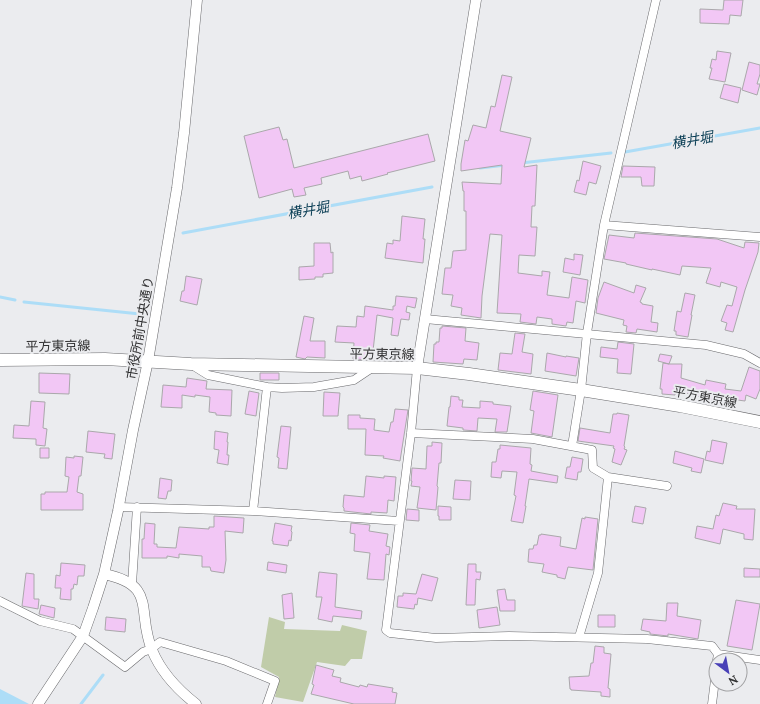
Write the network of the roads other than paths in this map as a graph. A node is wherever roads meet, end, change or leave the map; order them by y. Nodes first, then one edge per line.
1 (196, 0) edge
2 (476, 0) edge
3 (656, 0) edge
4 (604, 225) junction
5 (760, 237) edge
6 (425, 319) junction
7 (587, 333) junction
8 (0, 360) edge
9 (148, 361) junction
10 (760, 363) edge
11 (191, 364) junction
12 (373, 367) junction
13 (417, 368) junction
14 (267, 387) junction
15 (581, 390) junction
16 (760, 422) edge
17 (411, 433) junction
18 (572, 446) junction
19 (608, 477) junction
20 (667, 486) dead end
21 (119, 507) junction
22 (137, 507) junction
23 (253, 511) junction
24 (399, 521) junction
25 (104, 574) junction
26 (132, 584) junction
27 (0, 601) edge
28 (83, 636) junction
29 (579, 637) junction
30 (151, 649) junction
31 (715, 652) edge
32 (748, 659) edge
33 (760, 660) edge
34 (714, 692) edge
35 (38, 704) edge
36 (196, 704) edge
37 (267, 704) edge
38 (712, 704) edge

1 - 9 street, 市役所前中央通り
2 - 6 street
3 - 4 street
4 - 5 street
4 - 7 street
6 - 7 street
6 - 13 street
7 - 10 street
7 - 15 street
8 - 9 main road, 平方東京線
9 - 11 main road, 平方東京線
9 - 21 street, 市役所前中央通り
11 - 12 main road, 平方東京線
11 - 14 street
12 - 13 main road, 平方東京線
12 - 14 street
13 - 15 main road, 平方東京線
13 - 17 street
14 - 23 street
15 - 16 main road, 平方東京線
15 - 18 street
17 - 18 street
17 - 24 street
18 - 19 street
19 - 20 street
19 - 29 street
21 - 22 street
21 - 25 street, 市役所前中央通り
22 - 23 street
22 - 26 street
23 - 24 street
24 - 29 street
25 - 26 street
25 - 28 street, 市役所前中央通り
26 - 30 street
27 - 28 street
28 - 30 street
28 - 35 street, 市役所前中央通り
29 - 31 street
30 - 36 street
30 - 37 street
32 - 33 street
34 - 38 street

